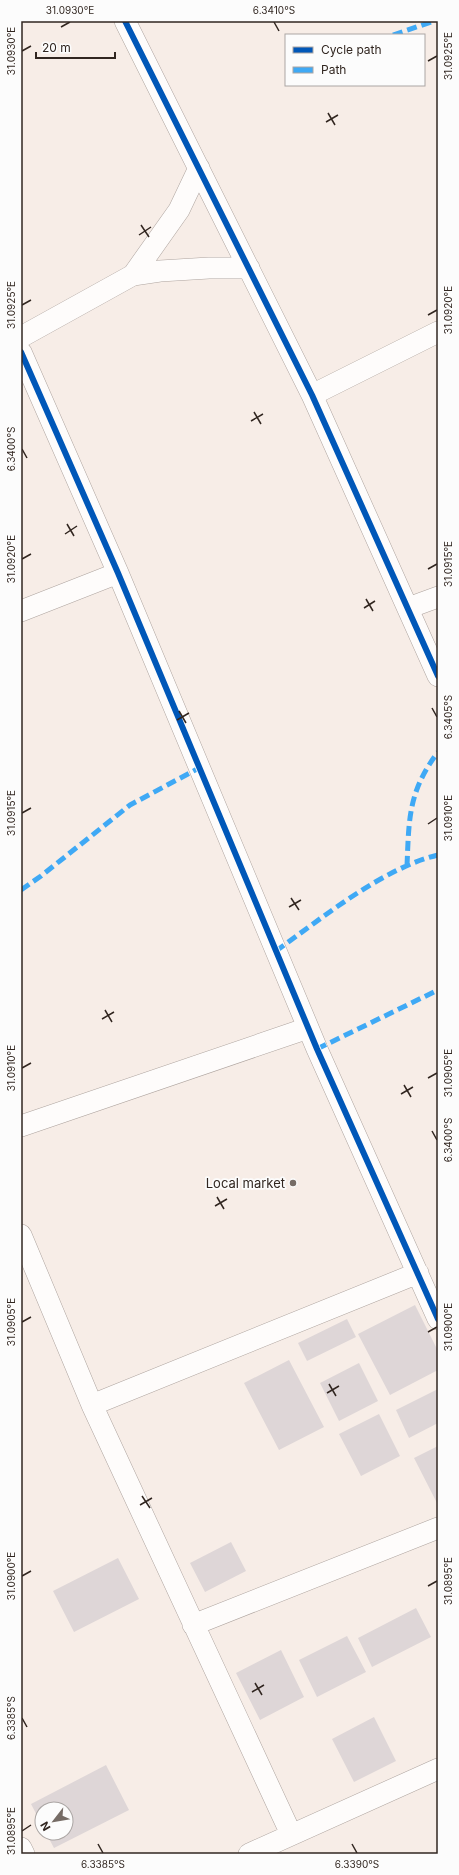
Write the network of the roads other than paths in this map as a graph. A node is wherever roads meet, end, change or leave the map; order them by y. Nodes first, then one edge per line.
1 (125, 21) edge
2 (198, 168) junction
3 (249, 268) junction
4 (133, 275) junction
5 (438, 332) edge
6 (21, 337) edge
7 (21, 352) edge
8 (312, 395) junction
9 (118, 573) junction
10 (438, 597) edge
11 (408, 608) junction
12 (21, 611) edge
13 (438, 676) edge
14 (308, 1028) junction
15 (21, 1126) edge
16 (21, 1235) edge
17 (418, 1272) junction
18 (438, 1320) edge
19 (92, 1405) junction
20 (438, 1528) edge
21 (193, 1625) junction
22 (438, 1769) edge
23 (291, 1834) junction
24 (21, 1848) edge
25 (24, 1854) edge
26 (249, 1854) edge

1 - 2 street
2 - 3 street
2 - 4 street
3 - 4 street
3 - 8 street
4 - 6 street
5 - 8 street
7 - 9 street
8 - 11 street
9 - 12 street
9 - 14 street
10 - 11 street
11 - 13 street
14 - 15 street
14 - 17 street
16 - 19 street
17 - 18 street
17 - 19 street
19 - 21 street
20 - 21 street
21 - 23 street
22 - 23 street
23 - 26 street
24 - 25 street

